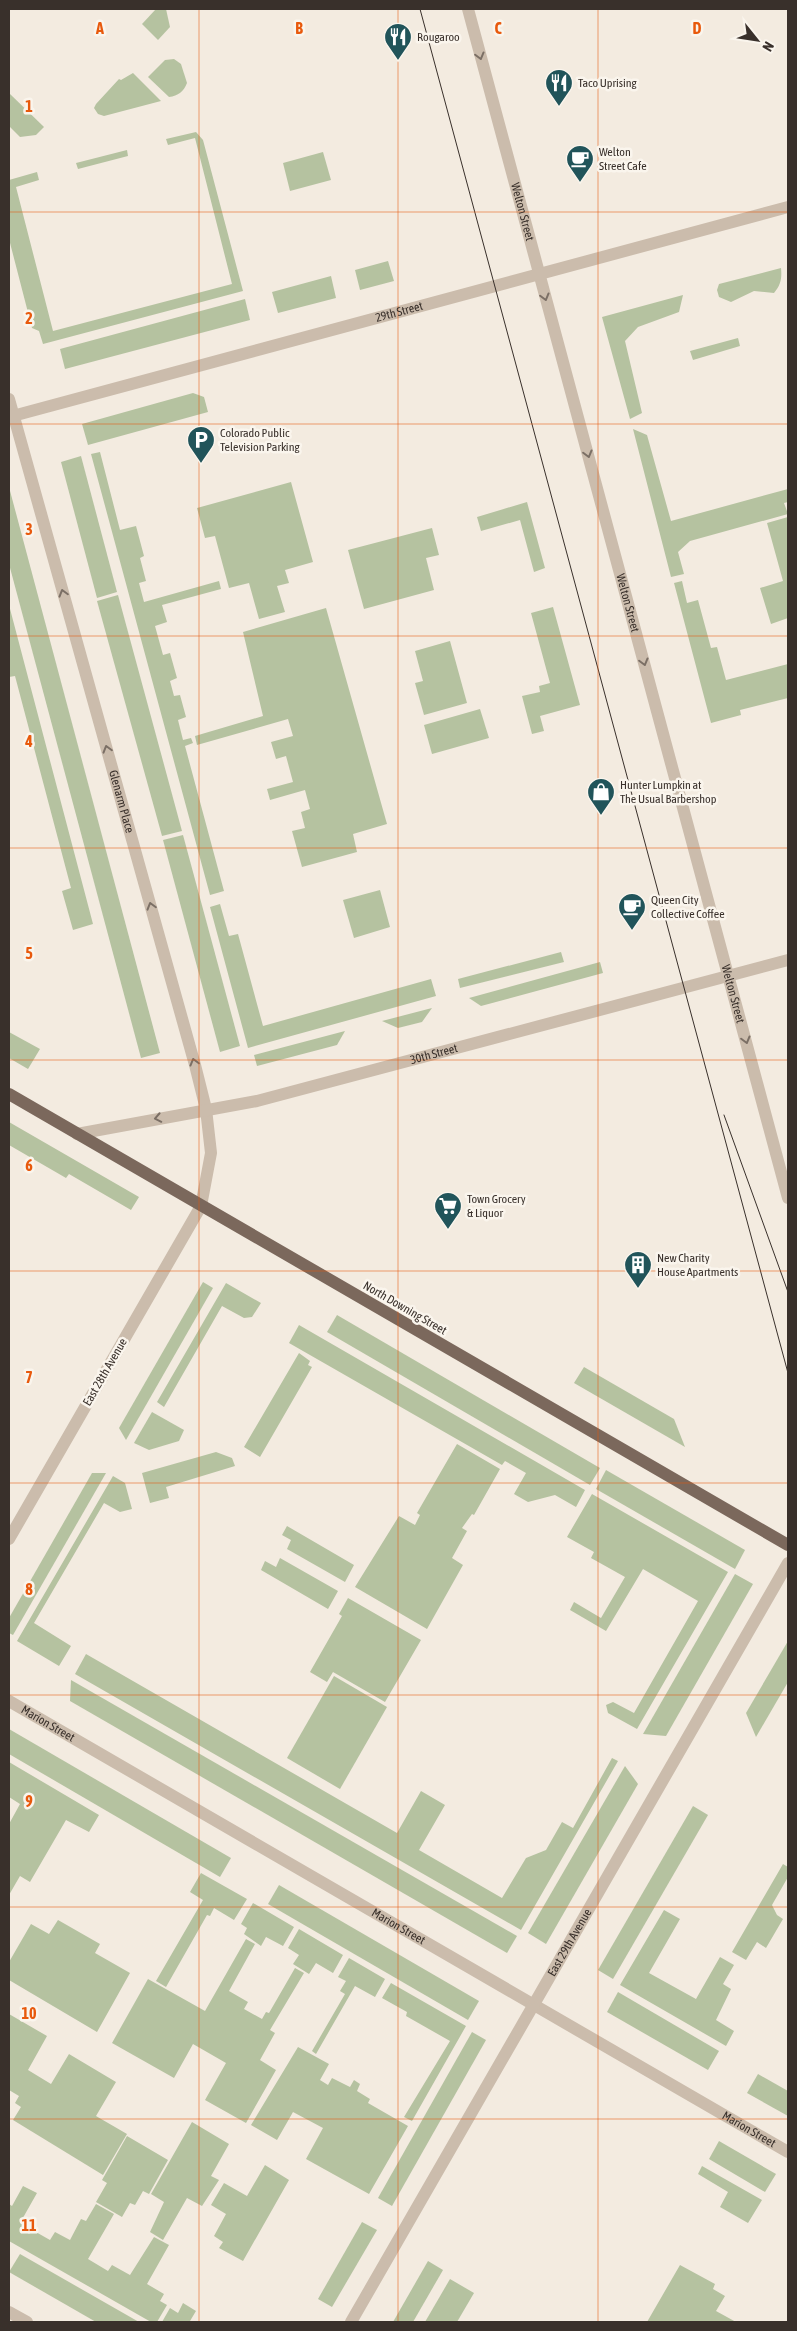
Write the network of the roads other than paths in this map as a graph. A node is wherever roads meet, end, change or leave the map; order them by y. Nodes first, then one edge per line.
1 (468, 9) edge
2 (788, 206) edge
3 (539, 274) junction
4 (9, 399) edge
5 (11, 416) edge
6 (788, 960) edge
7 (729, 976) junction
8 (9, 1094) edge
9 (206, 1109) junction
10 (77, 1134) junction
11 (788, 1198) edge
12 (201, 1206) junction
13 (9, 1539) edge
14 (788, 1545) edge
15 (788, 1563) edge
16 (9, 1701) edge
17 (534, 2005) junction
18 (788, 2152) edge
19 (9, 2312) edge
20 (27, 2322) edge
21 (351, 2322) edge

1 -> 3 street, Welton Street
2 - 3 street, 29th Street
3 - 5 street, 29th Street
3 -> 7 street, Welton Street
4 - 5 street, Glenarm Place
9 -> 5 street, Glenarm Place
6 - 7 street, 30th Street
7 - 9 street, 30th Street
7 -> 11 street, Welton Street
8 - 10 main road, North Downing Street
9 -> 10 street, 30th Street
9 - 12 street, Glenarm Place
10 - 12 main road, North Downing Street
12 - 13 street, East 28th Avenue
12 - 14 main road, North Downing Street
15 - 17 street, East 29th Avenue
16 - 17 street, Marion Street
17 - 18 street, Marion Street
17 - 21 street, East 29th Avenue
19 - 20 street

